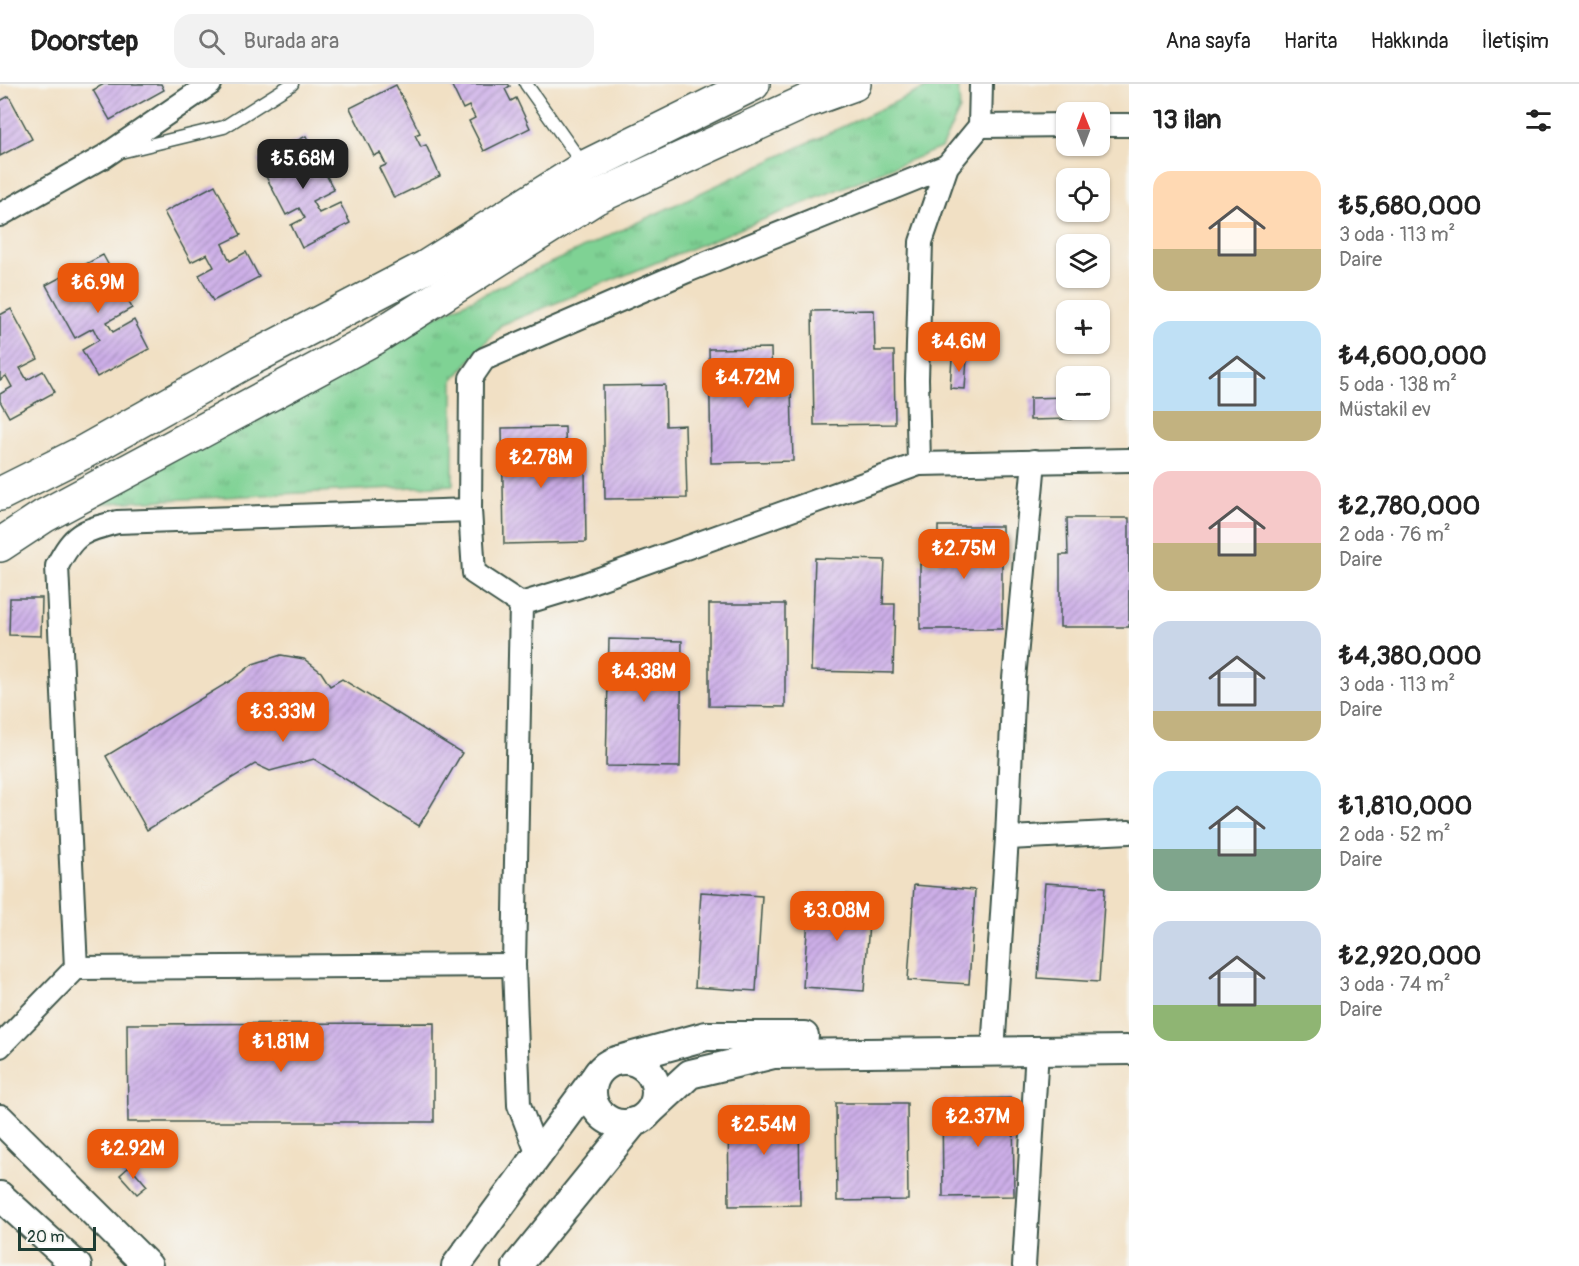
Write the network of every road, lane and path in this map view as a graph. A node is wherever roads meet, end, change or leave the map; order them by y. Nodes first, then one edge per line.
1 (210, 84) edge
2 (292, 84) edge
3 (526, 84) edge
4 (753, 84) edge
5 (854, 84) edge
6 (981, 84) edge
7 (1056, 125) edge
8 (1110, 125) edge
9 (1129, 125) edge
10 (980, 126) junction
11 (105, 156) junction
12 (585, 166) junction
13 (947, 166) junction
14 (0, 215) edge
15 (1034, 460) junction
16 (1129, 460) edge
17 (919, 464) junction
18 (0, 494) edge
19 (470, 510) junction
20 (0, 545) edge
21 (521, 604) junction
22 (1129, 832) edge
23 (1007, 838) junction
24 (514, 965) junction
25 (76, 968) junction
26 (0, 1046) edge
27 (1037, 1050) junction
28 (1129, 1050) edge
29 (993, 1051) junction
30 (952, 1052) junction
31 (619, 1060) junction
32 (594, 1079) junction
33 (643, 1116) junction
34 (0, 1119) edge
35 (538, 1155) junction
36 (0, 1196) edge
37 (77, 1266) edge
38 (148, 1266) edge
39 (456, 1266) edge
40 (518, 1266) edge
41 (1023, 1266) edge

1 - 11 street
2 - 11 lane
3 - 12 lane
4 - 12 main road
5 - 20 main road
6 - 10 street
7 - 10 street
8 - 9 street
10 - 13 street
11 - 14 street
12 - 18 main road
13 - 17 street
13 - 19 street
15 - 16 street
15 - 17 street
15 - 23 street
17 - 21 street
19 - 21 street
19 - 25 street
21 - 24 street
22 - 23 street
23 - 29 street
24 - 25 street
24 - 35 street
25 - 26 street
27 - 28 street
27 - 29 street
27 - 41 street
29 - 30 street
30 - 31 street
30 - 33 street
31 - 32 street
31 - 33 street
32 - 33 street
32 - 35 street
33 - 40 street
34 - 38 street
35 - 39 street
36 - 37 street

